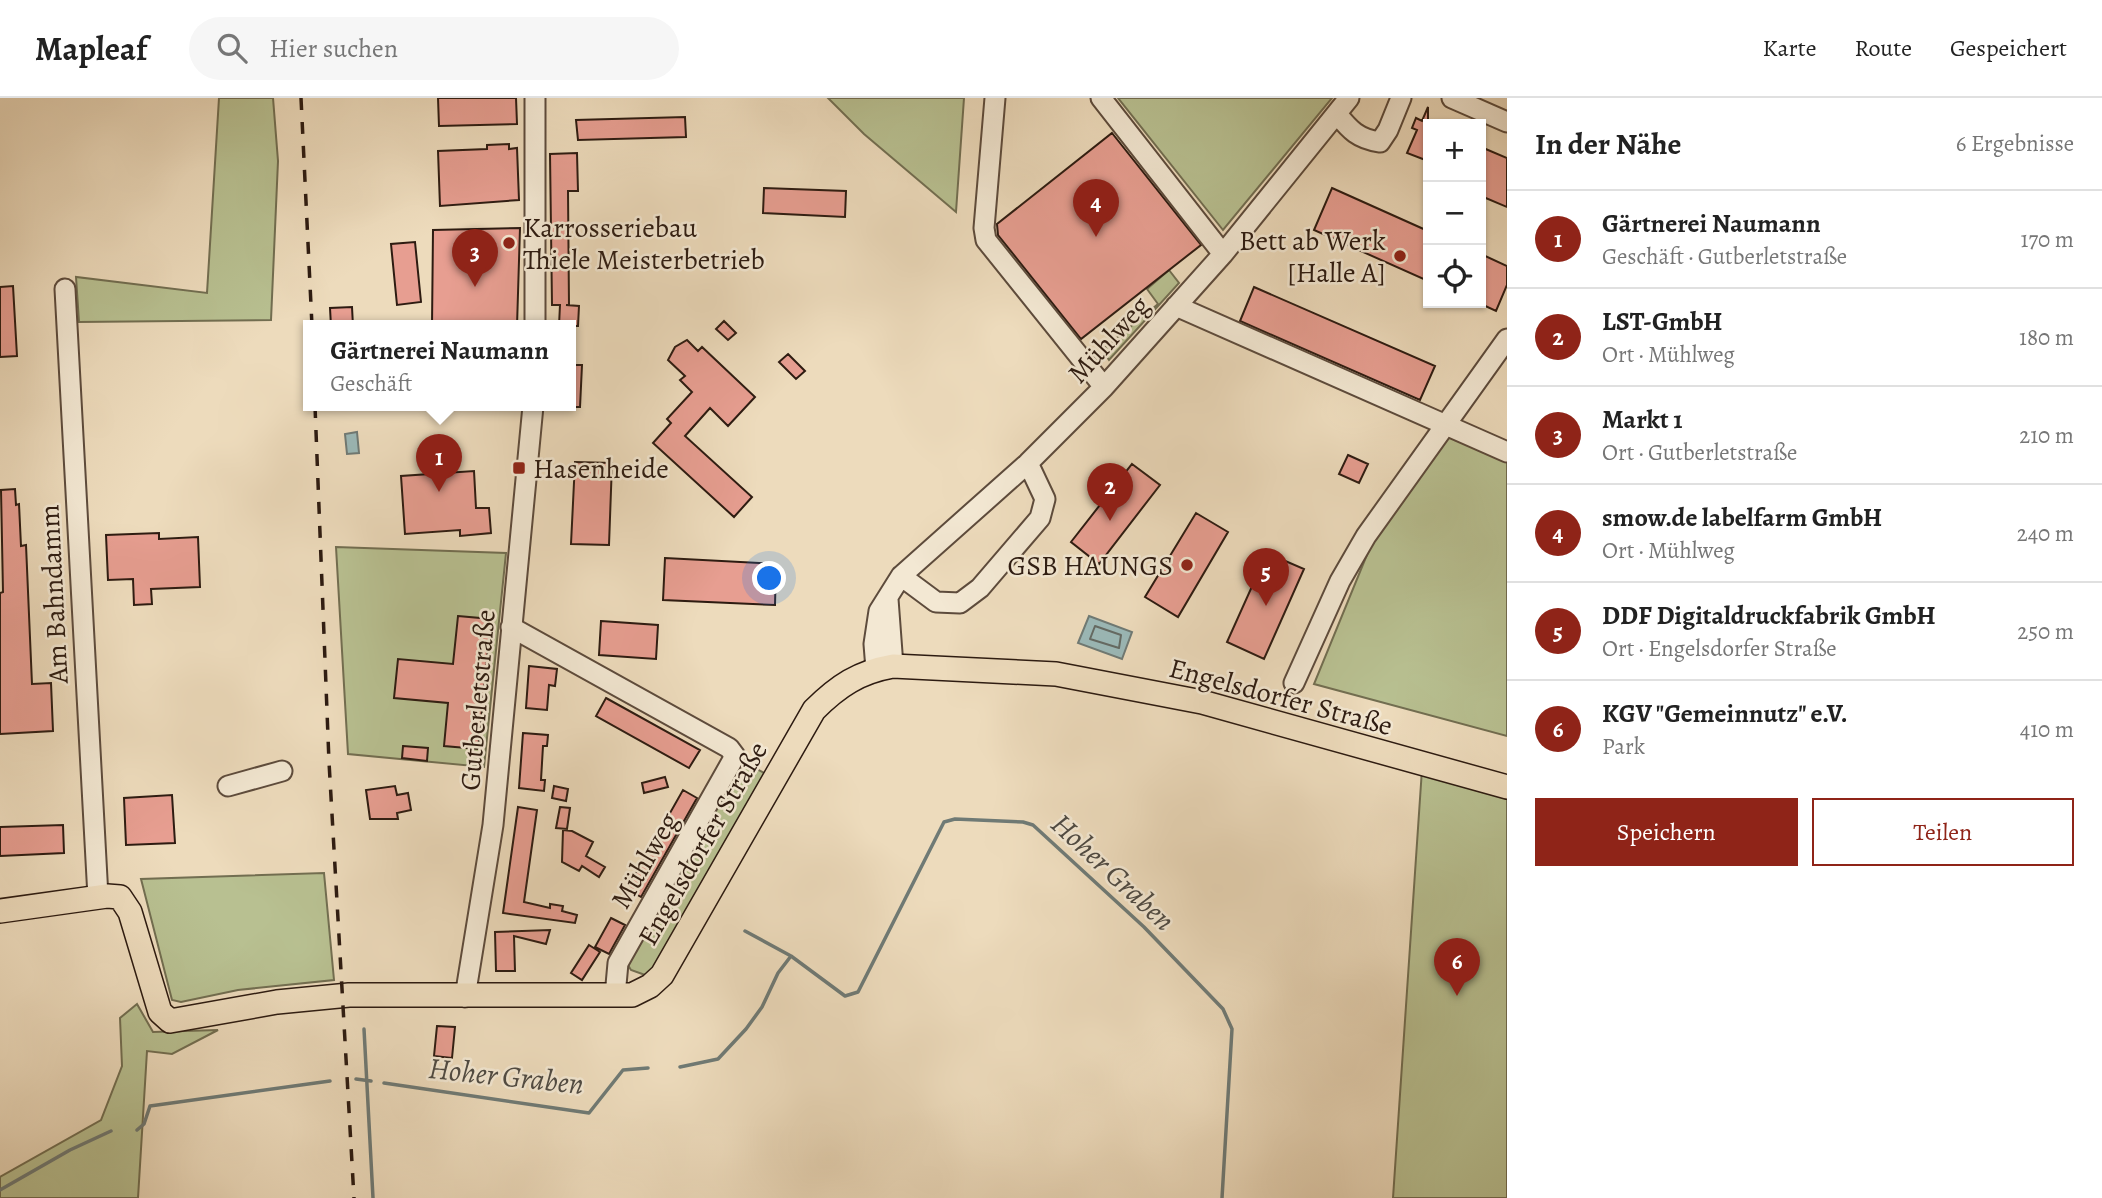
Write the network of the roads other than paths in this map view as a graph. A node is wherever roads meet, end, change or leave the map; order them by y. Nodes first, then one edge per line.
1 (535, 98) edge
2 (995, 98) edge
3 (1101, 98) edge
4 (1401, 98) edge
5 (1452, 98) edge
6 (1343, 106) edge
7 (1507, 122) edge
8 (1223, 254) junction
9 (65, 289) dead end
10 (1176, 306) junction
11 (535, 320) edge
12 (1507, 339) edge
13 (1104, 387) junction
14 (533, 411) edge
15 (1445, 426) junction
16 (1507, 452) edge
17 (1028, 463) junction
18 (901, 576) junction
19 (511, 627) junction
20 (885, 668) junction
21 (1294, 683) dead end
22 (282, 771) dead end
23 (228, 786) dead end
24 (1507, 787) edge
25 (98, 897) junction
26 (0, 911) edge
27 (615, 996) junction
28 (465, 997) junction

1 - 11 street
2 - 13 street
3 - 8 street
4 - 6 street
5 - 7 street
6 - 8 street, Mühlweg
8 - 10 street, Mühlweg
9 - 25 street, Am Bahndamm
10 - 13 street, Mühlweg
10 - 15 street
12 - 15 street
13 - 17 street, Mühlweg
14 - 19 street, Gutberletstraße
15 - 16 street
15 - 21 street
17 - 18 street, Mühlweg
17 - 18 street
18 - 20 street, Mühlweg
19 - 27 street, Mühlweg
19 - 28 street, Gutberletstraße
20 - 24 main road, Engelsdorfer Straße
20 - 27 main road, Engelsdorfer Straße
22 - 23 street
25 - 26 main road, Engelsdorfer Straße
25 - 28 main road, Engelsdorfer Straße
27 - 28 main road, Engelsdorfer Straße

